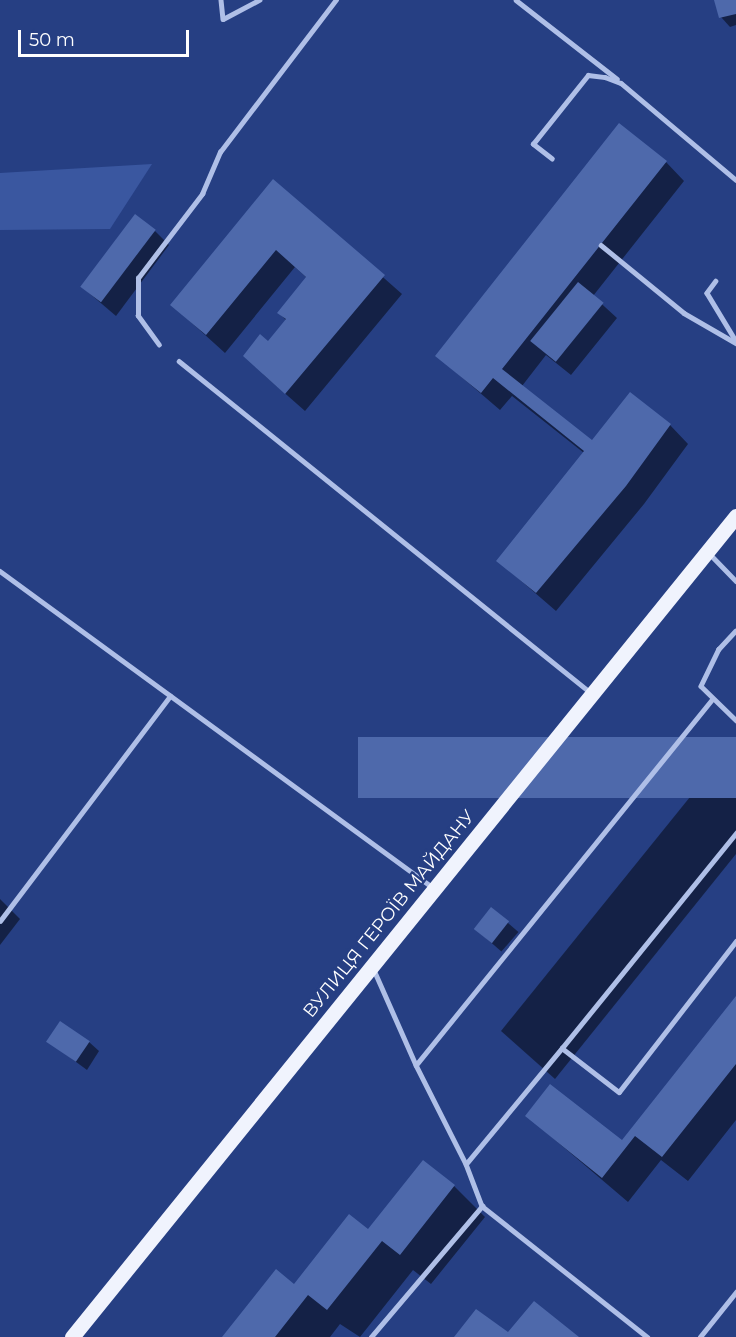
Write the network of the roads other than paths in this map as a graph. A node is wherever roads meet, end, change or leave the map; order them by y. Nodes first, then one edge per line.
1 (222, 0) edge
2 (259, 0) edge
3 (336, 0) edge
4 (516, 0) edge
5 (621, 83) junction
6 (552, 159) dead end
7 (736, 180) edge
8 (601, 245) dead end
9 (716, 281) dead end
10 (736, 342) edge
11 (159, 345) dead end
12 (179, 361) dead end
13 (736, 516) edge
14 (707, 551) junction
15 (0, 571) edge
16 (736, 581) edge
17 (736, 630) edge
18 (593, 695) junction
19 (170, 696) junction
20 (712, 700) junction
21 (736, 720) edge
22 (736, 833) edge
23 (434, 888) junction
24 (0, 921) edge
25 (736, 941) edge
26 (373, 966) junction
27 (562, 1048) junction
28 (416, 1065) junction
29 (466, 1164) junction
30 (482, 1206) junction
31 (736, 1292) edge
32 (72, 1337) edge
33 (371, 1337) edge
34 (647, 1337) edge
35 (700, 1337) edge

1 - 2 lane
3 - 11 lane
4 - 5 lane
5 - 6 lane
5 - 7 lane
8 - 10 lane
9 - 10 lane
12 - 18 lane
13 - 14 main road, ВУЛИЦЯ ГЕРОЇВ МАЙДАНУ
14 - 16 lane
14 - 18 main road, ВУЛИЦЯ ГЕРОЇВ МАЙДАНУ
15 - 19 lane
17 - 20 lane
18 - 23 main road, ВУЛИЦЯ ГЕРОЇВ МАЙДАНУ
19 - 23 lane
19 - 24 lane
20 - 21 lane
20 - 28 lane
22 - 27 lane
23 - 26 main road, ВУЛИЦЯ ГЕРОЇВ МАЙДАНУ
25 - 27 lane
26 - 28 lane
26 - 32 main road, ВУЛИЦЯ ГЕРОЇВ МАЙДАНУ
27 - 29 lane
28 - 29 lane
29 - 30 lane
30 - 33 lane
30 - 34 lane
31 - 35 lane

